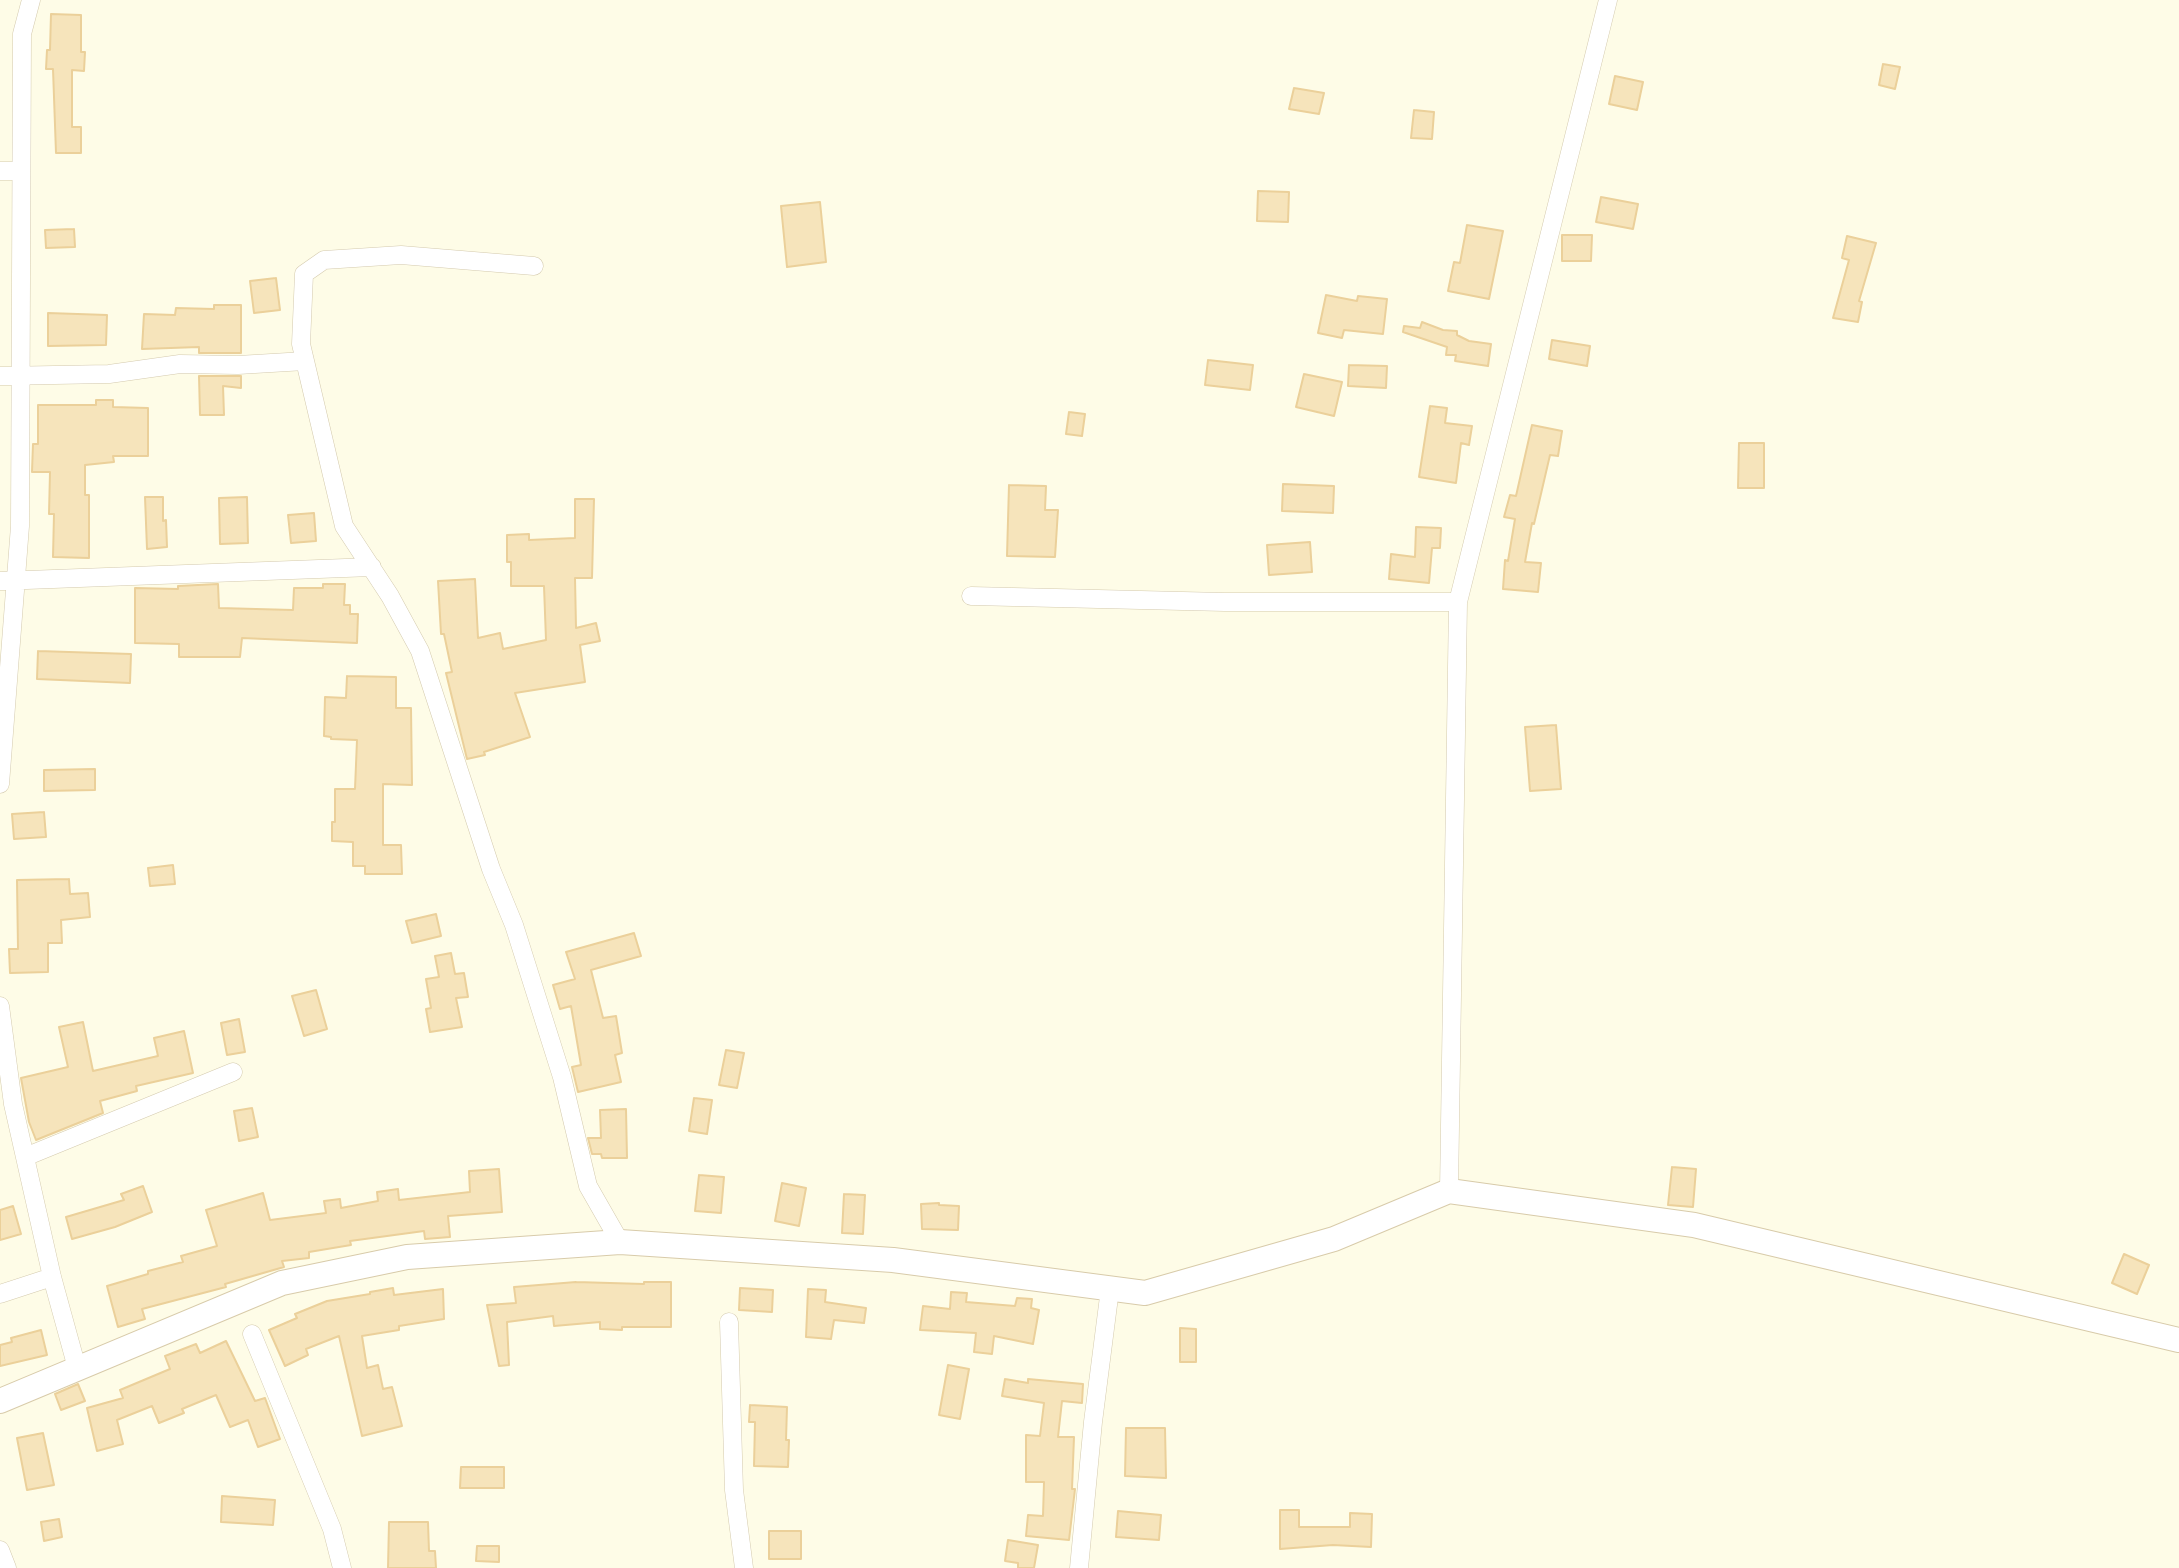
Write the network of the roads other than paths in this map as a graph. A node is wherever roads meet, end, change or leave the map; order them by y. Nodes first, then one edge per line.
1 (31, 0) edge
2 (1608, 0) edge
3 (0, 171) edge
4 (21, 171) junction
5 (534, 266) dead end
6 (305, 361) junction
7 (21, 375) junction
8 (0, 376) edge
9 (372, 567) junction
10 (8, 581) edge
11 (971, 596) dead end
12 (1458, 602) junction
13 (0, 784) edge
14 (0, 1006) edge
15 (233, 1072) dead end
16 (25, 1157) junction
17 (1449, 1191) junction
18 (620, 1242) junction
19 (52, 1277) junction
20 (1110, 1289) junction
21 (0, 1294) edge
22 (729, 1322) dead end
23 (251, 1334) dead end
24 (2179, 1340) edge
25 (77, 1368) junction
26 (0, 1401) edge
27 (0, 1550) edge
28 (7, 1568) edge
29 (342, 1568) edge
30 (744, 1568) edge
31 (1079, 1568) edge

1 - 4 street
2 - 12 street
3 - 4 street
4 - 7 street
5 - 6 street
6 - 7 street
6 - 9 street
7 - 8 street
7 - 10 street
9 - 10 street
9 - 18 street
10 - 13 street
11 - 12 street
12 - 17 street
14 - 16 street
15 - 16 street
16 - 19 street
17 - 20 street
17 - 24 street
18 - 20 street
18 - 25 street
19 - 21 street
19 - 25 street
20 - 31 street
22 - 30 street
23 - 29 street
25 - 26 street
27 - 28 street

